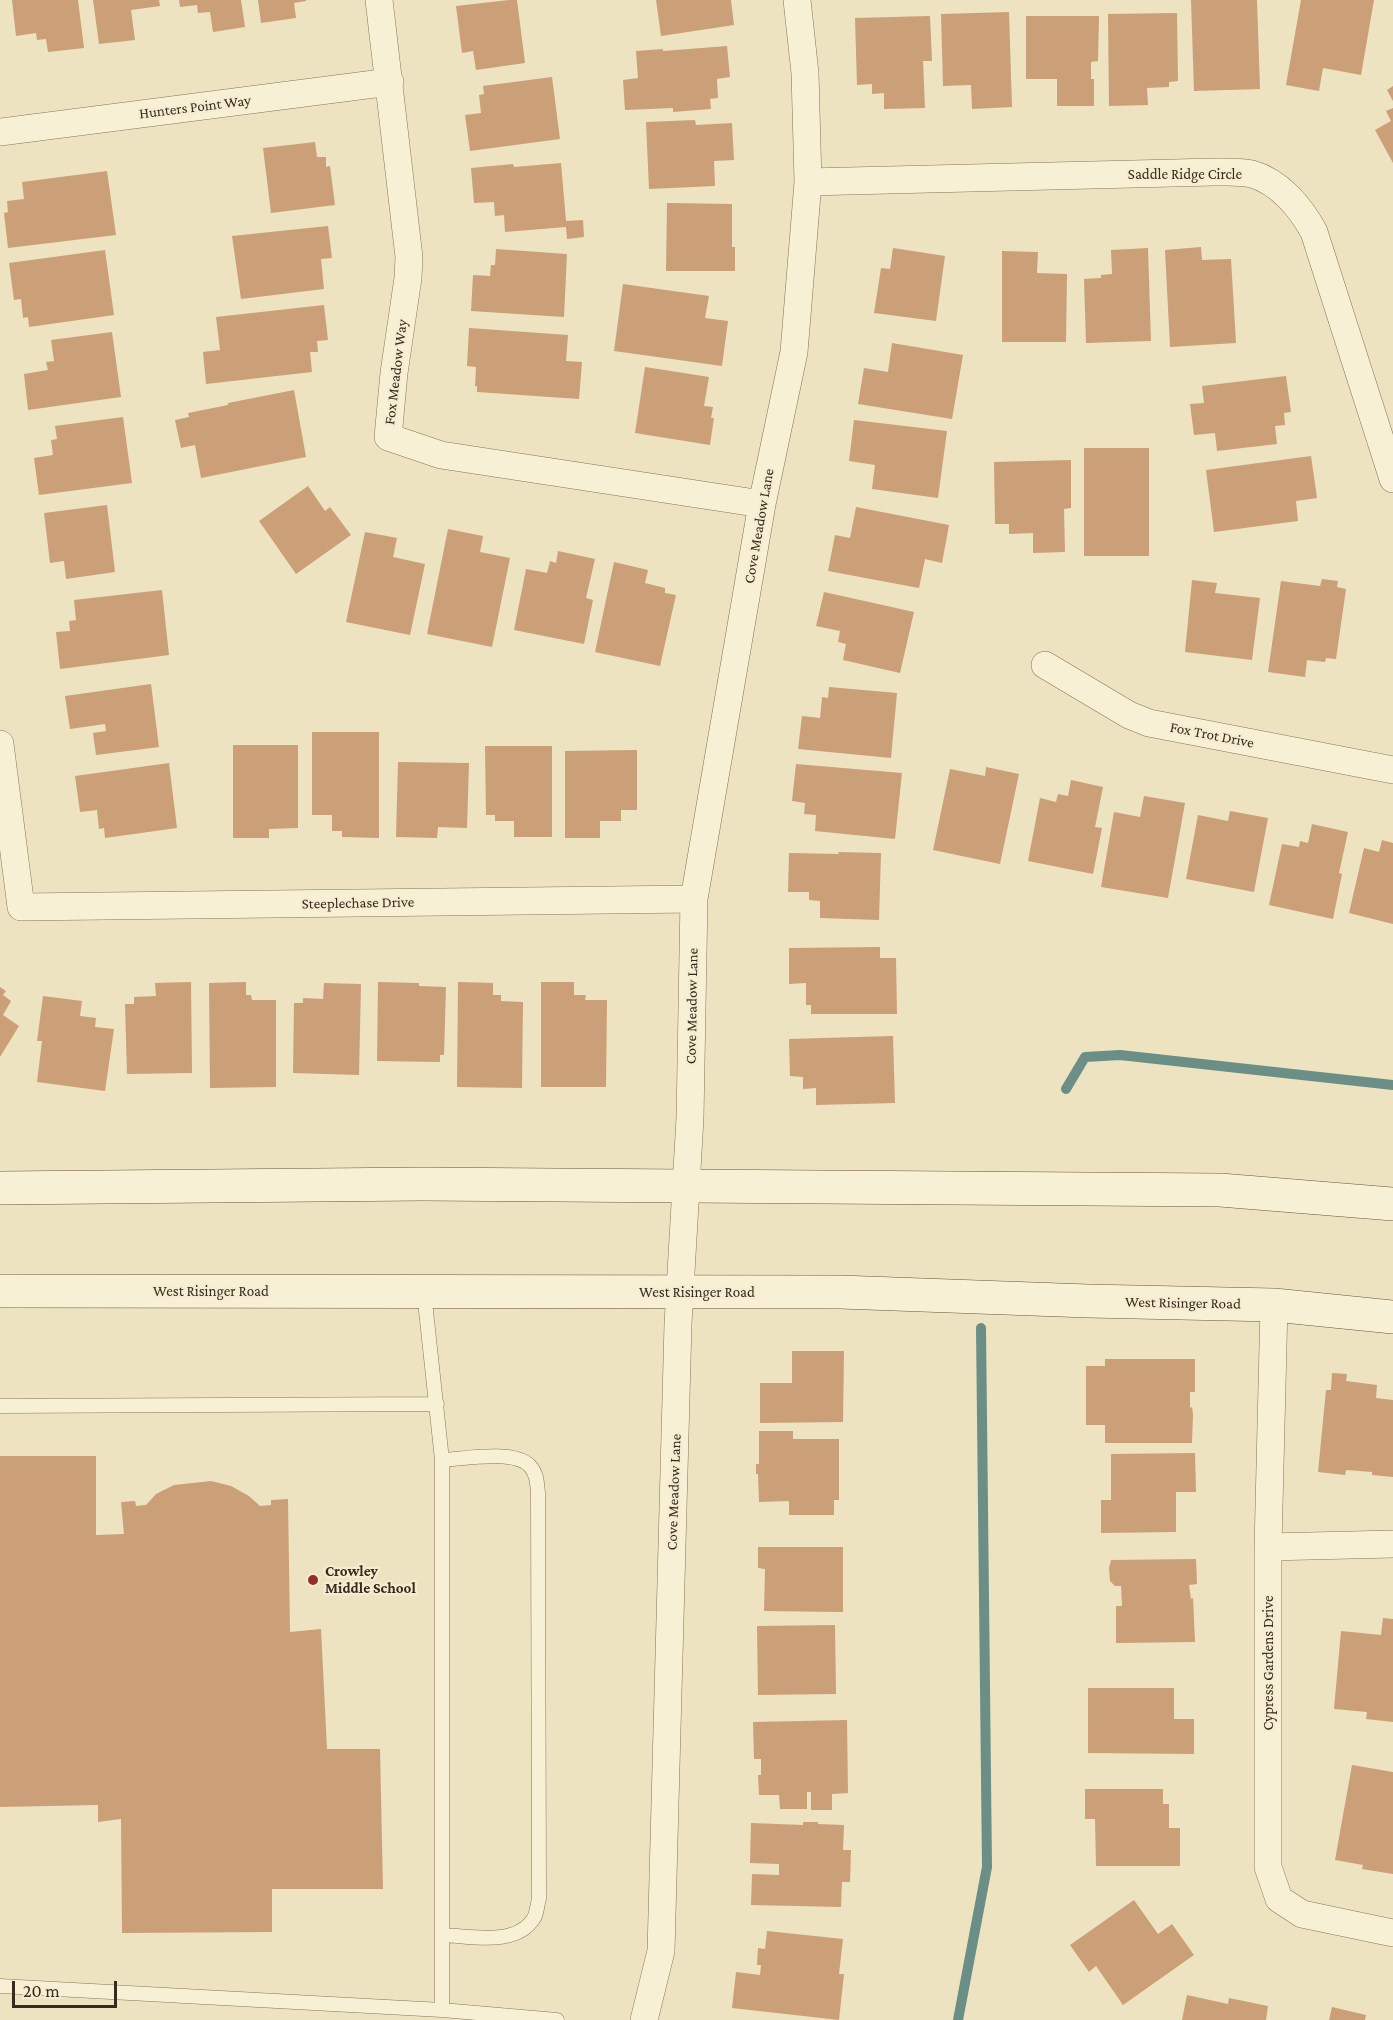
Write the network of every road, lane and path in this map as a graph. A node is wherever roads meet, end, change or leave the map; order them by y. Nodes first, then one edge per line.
1 (379, 0) edge
2 (797, 0) edge
3 (390, 82) junction
4 (0, 132) edge
5 (808, 182) junction
6 (1393, 479) edge
7 (762, 504) junction
8 (1045, 665) dead end
9 (0, 744) edge
10 (1393, 770) edge
11 (694, 899) junction
12 (686, 1186) junction
13 (0, 1188) edge
14 (1393, 1204) edge
15 (0, 1291) edge
16 (424, 1292) junction
17 (680, 1293) junction
18 (1274, 1305) junction
19 (1393, 1317) edge
20 (437, 1404) junction
21 (0, 1406) edge
22 (442, 1460) junction
23 (1393, 1544) edge
24 (1268, 1546) junction
25 (1393, 1933) edge
26 (443, 1935) junction
27 (0, 1986) edge
28 (442, 2010) junction
29 (556, 2020) edge
30 (644, 2020) edge

1 - 3 street, Fox Meadow Way
2 - 5 street, Cove Meadow Lane
3 - 4 street, Hunters Point Way
3 - 7 street, Fox Meadow Way
5 - 6 street, Saddle Ridge Circle
5 - 7 street, Cove Meadow Lane
7 - 11 street, Cove Meadow Lane
8 - 10 street, Fox Trot Drive
9 - 11 street, Steeplechase Drive
11 - 12 street, Cove Meadow Lane
12 - 13 main road
12 - 14 main road
12 - 17 street, Cove Meadow Lane
15 - 16 main road, West Risinger Road
16 - 17 main road, West Risinger Road
16 - 20 lane
17 - 18 main road, West Risinger Road
17 - 30 street, Cove Meadow Lane
18 - 19 main road, West Risinger Road
18 - 24 street, Cypress Gardens Drive
20 - 21 lane
20 - 22 lane
22 - 26 lane
22 - 26 lane
23 - 24 street
24 - 25 street, Cypress Gardens Drive
26 - 28 lane
27 - 28 lane
28 - 29 lane

